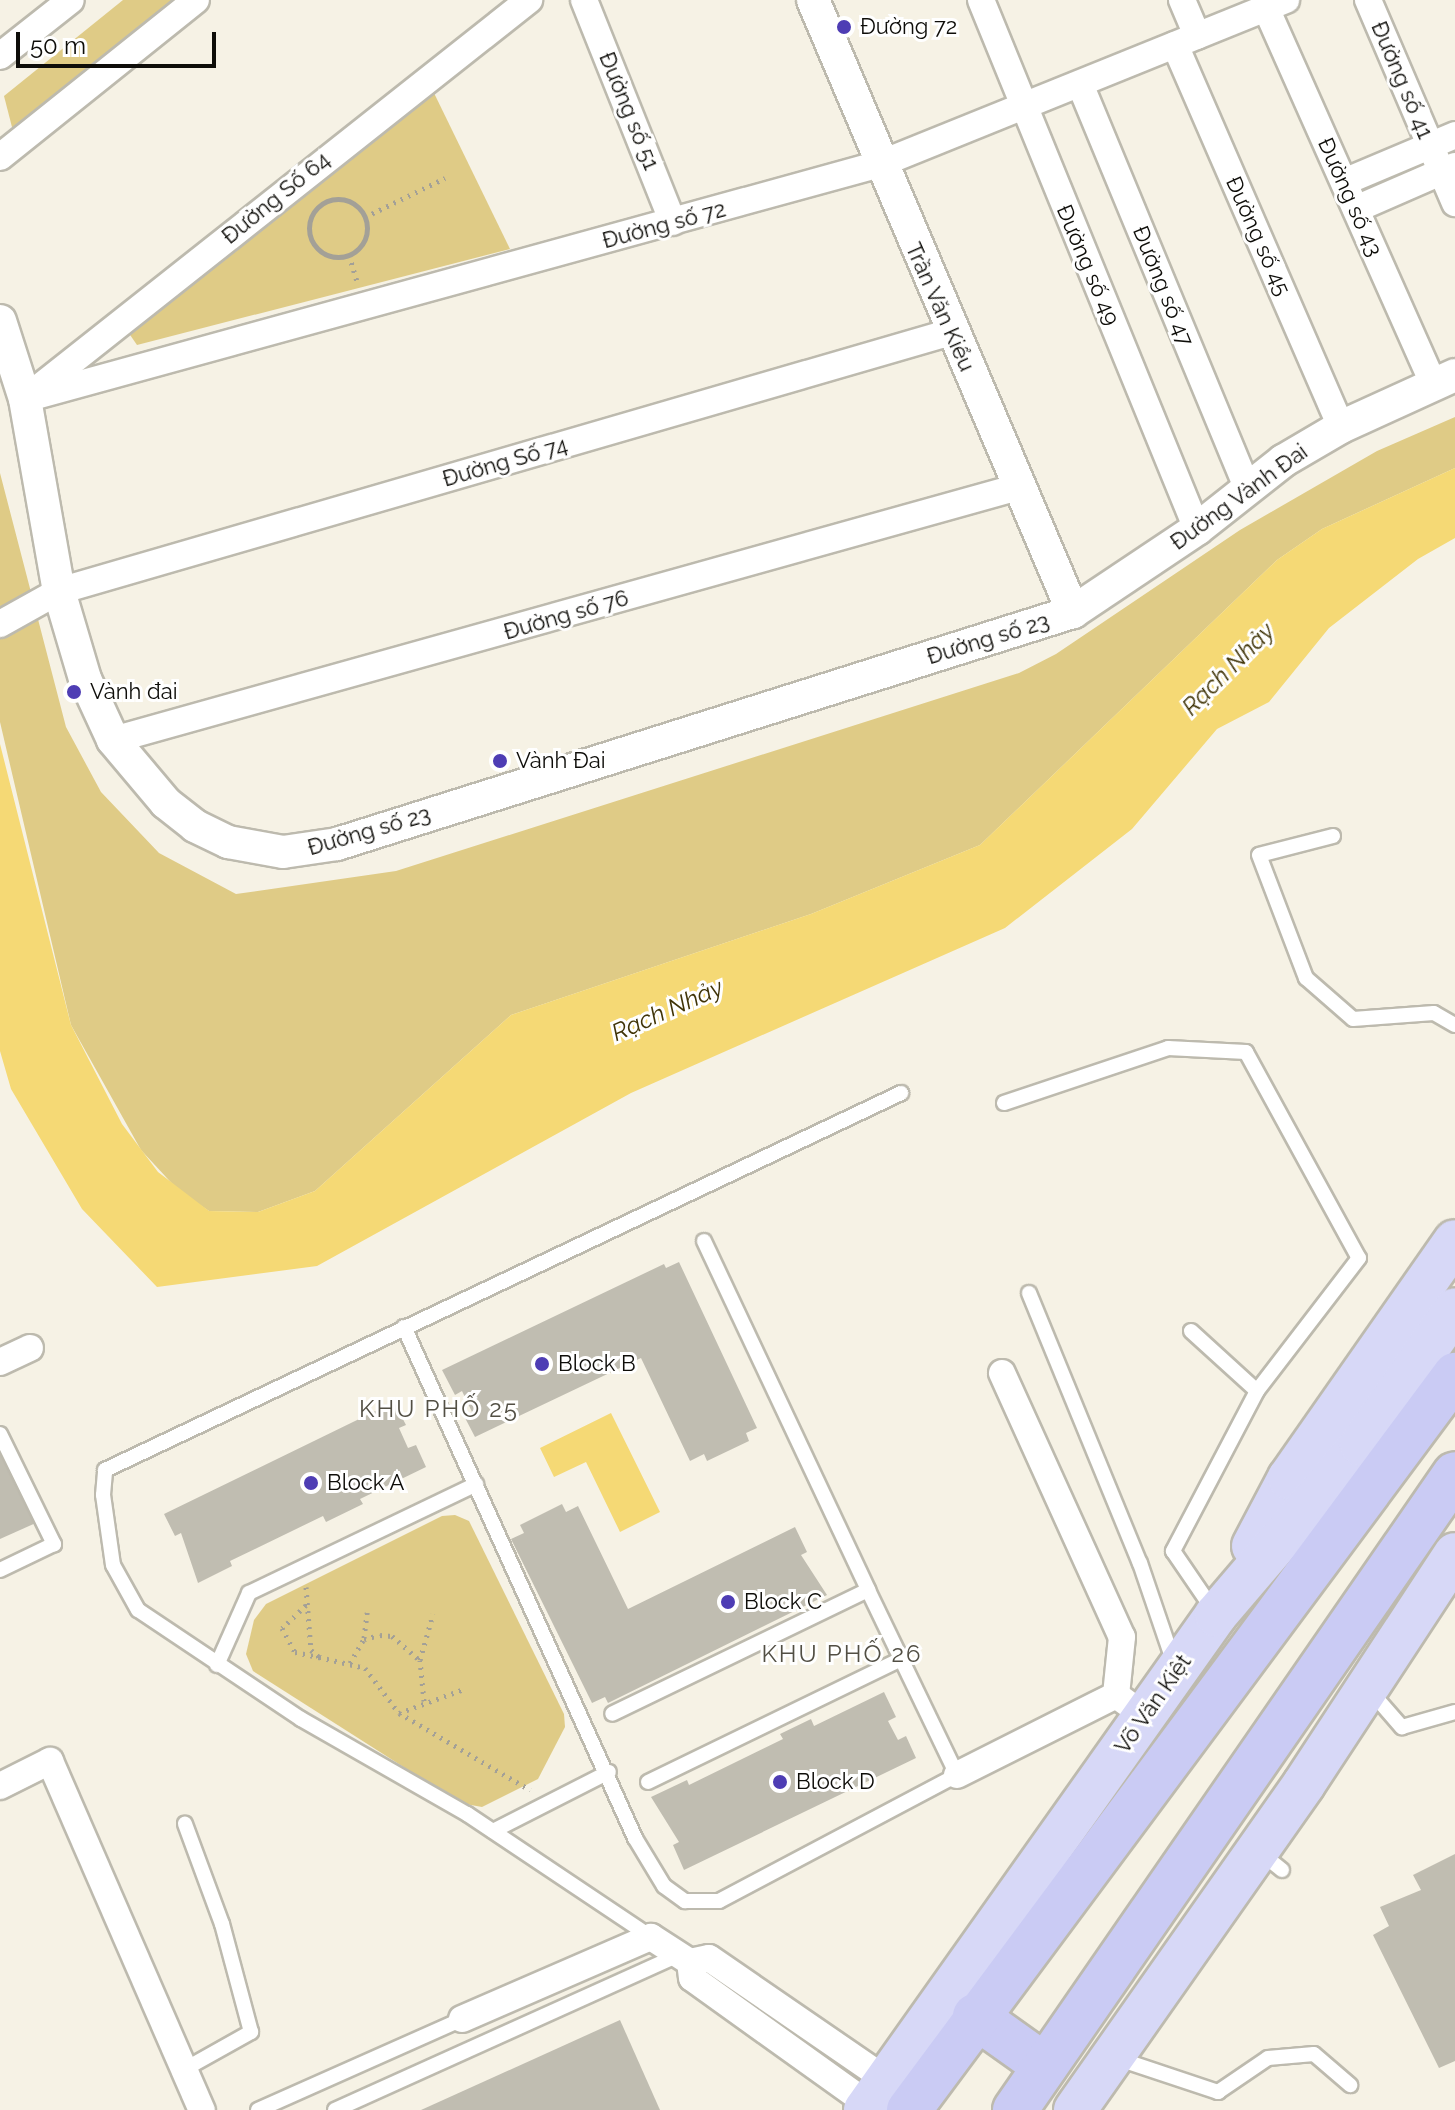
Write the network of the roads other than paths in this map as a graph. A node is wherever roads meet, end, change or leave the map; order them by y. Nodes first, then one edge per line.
1 (71, 0) edge
2 (196, 0) edge
3 (529, 0) edge
4 (584, 0) edge
5 (813, 0) edge
6 (981, 0) edge
7 (1182, 0) edge
8 (1368, 0) edge
9 (1276, 4) edge
10 (1186, 40) junction
11 (0, 56) edge
12 (1080, 84) junction
13 (1022, 107) junction
14 (1455, 135) edge
15 (1431, 145) junction
16 (0, 157) edge
17 (880, 164) junction
18 (1448, 168) edge
19 (1344, 182) junction
20 (1455, 203) edge
21 (1356, 209) junction
22 (673, 222) junction
23 (0, 321) edge
24 (951, 332) junction
25 (1444, 380) edge
26 (25, 399) junction
27 (1341, 427) junction
28 (1018, 487) junction
29 (1247, 488) junction
30 (1197, 529) junction
31 (59, 591) junction
32 (1073, 612) junction
33 (0, 624) edge
34 (113, 740) junction
35 (1333, 836) dead end
36 (1455, 1025) edge
37 (901, 1093) dead end
38 (1004, 1103) dead end
39 (704, 1241) dead end
40 (1455, 1241) edge
41 (1029, 1293) dead end
42 (1455, 1309) edge
43 (404, 1327) junction
44 (1191, 1331) dead end
45 (30, 1348) dead end
46 (0, 1362) edge
47 (1002, 1373) dead end
48 (1455, 1375) edge
49 (1257, 1391) junction
50 (0, 1434) edge
51 (1455, 1474) edge
52 (476, 1484) junction
53 (1455, 1554) edge
54 (0, 1570) edge
55 (868, 1590) junction
56 (1455, 1599) edge
57 (1216, 1615) junction
58 (901, 1659) junction
59 (217, 1665) junction
60 (1177, 1671) junction
61 (1379, 1701) junction
62 (1131, 1705) junction
63 (1455, 1712) edge
64 (612, 1714) dead end
65 (609, 1772) junction
66 (957, 1775) junction
67 (648, 1782) dead end
68 (1304, 1784) junction
69 (0, 1786) edge
70 (185, 1824) dead end
71 (493, 1831) junction
72 (651, 1937) junction
73 (685, 1958) junction
74 (975, 2016) junction
75 (462, 2019) joint
76 (839, 2047) junction
77 (1112, 2057) junction
78 (1045, 2066) junction
79 (185, 2069) junction
80 (822, 2071) junction
81 (1350, 2085) dead end
82 (882, 2101) edge
83 (202, 2110) edge
84 (258, 2110) edge
85 (335, 2110) edge
86 (1015, 2110) edge
87 (1075, 2110) edge

1 - 11 street
2 - 16 street
3 - 26 street, Đường Số 64
4 - 22 street, Đường số 51
5 - 17 street, Trần Văn Kiểu
6 - 13 street, Đường số 49
7 - 10 street, Đường số 45
8 - 15 street, Đường số 41
9 - 10 street, Đường số 72
9 - 19 street, Đường số 43
10 - 12 street, Đường số 72
10 - 27 street, Đường số 45
12 - 13 street, Đường số 72
12 - 29 street, Đường số 47
13 - 17 street, Đường số 72
13 - 30 street, Đường số 49
14 - 15 street
15 - 18 street, Đường số 41
15 - 19 street
17 - 22 street, Đường số 72
17 - 24 street, Trần Văn Kiểu
18 - 20 street, Đường số 41
18 - 21 street
19 - 21 street, Đường số 43
21 - 25 street, Đường số 43
22 - 26 street, Đường số 72
23 - 26 street, Đường số 23
24 - 28 street, Trần Văn Kiểu
24 - 31 street, Đường Số 74
25 - 27 street, Đường Vành Đai
26 - 31 street, Đường số 23
27 - 29 street, Đường Vành Đai
28 - 32 street, Trần Văn Kiểu
28 - 34 street, Đường số 76
29 - 30 street, Đường Vành Đai
30 - 32 street, Đường Vành Đai
31 - 33 street, Đường Số 74
31 - 34 street, Đường số 23
32 - 34 street, Đường số 23
35 - 36 lane
37 - 43 lane
38 - 49 lane
39 - 55 lane
40 - 57 main road
41 - 60 lane
42 - 57 main road, Võ Văn Kiệt
43 - 52 lane
43 - 59 lane
44 - 49 lane
45 - 46 street
47 - 62 street
48 - 74 highway, Võ Văn Kiệt
49 - 57 lane
50 - 54 lane
51 - 78 highway
52 - 59 lane
52 - 65 lane
53 - 68 main road
55 - 58 lane
55 - 64 lane
56 - 61 main road
57 - 60 main road, Võ Văn Kiệt
58 - 66 lane
58 - 67 lane
59 - 71 lane
60 - 62 main road, Võ Văn Kiệt
61 - 63 lane
61 - 68 main road
62 - 66 street
62 - 82 main road, Võ Văn Kiệt
65 - 66 lane
65 - 71 lane
68 - 77 main road
69 - 79 street
70 - 79 lane
71 - 72 lane
72 - 73 street
72 - 75 street
73 - 76 street
73 - 80 street
73 - 85 lane
74 - 78 highway
74 - 82 highway, Võ Văn Kiệt
75 - 84 lane
76 - 80 street
76 - 82 street
77 - 81 lane
77 - 87 main road
78 - 86 highway
79 - 83 street
80 - 82 street

